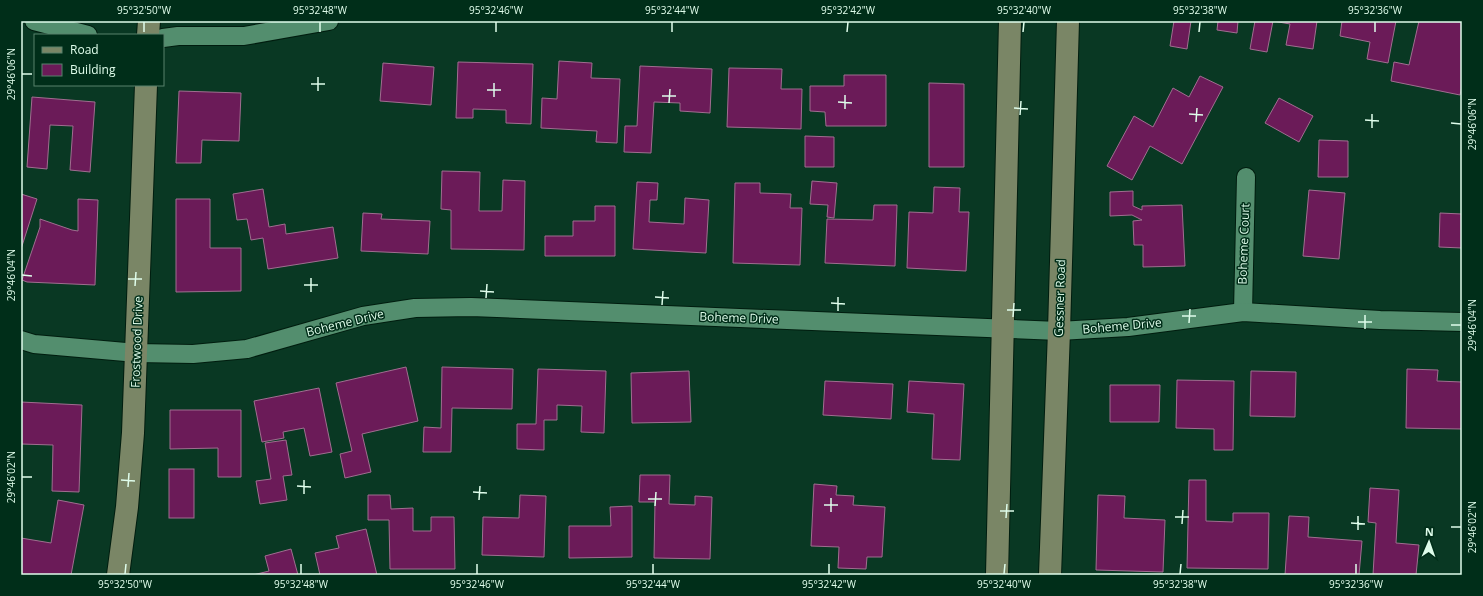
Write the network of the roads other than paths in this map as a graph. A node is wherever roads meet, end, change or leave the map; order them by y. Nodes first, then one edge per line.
1 (34, 21) edge
2 (148, 21) edge
3 (329, 21) edge
4 (1010, 21) edge
5 (1068, 21) edge
6 (84, 34) edge
7 (148, 34) edge
8 (164, 38) edge
9 (146, 86) edge
10 (1246, 177) dead end
11 (1243, 312) junction
12 (1462, 322) edge
13 (1004, 329) junction
14 (1059, 331) junction
15 (21, 340) edge
16 (137, 353) junction
17 (118, 575) edge
18 (997, 575) edge
19 (1050, 575) edge

1 - 6 street
2 - 7 main road
3 - 8 street
4 - 13 main road
5 - 14 main road, Gessner Road
9 - 16 main road, Frostwood Drive
10 - 11 street, Boheme Court
11 - 12 street, Boheme Drive
11 - 14 street, Boheme Drive
13 - 14 street, Boheme Drive
13 - 16 street, Boheme Drive
13 - 18 main road
14 - 19 main road, Gessner Road
15 - 16 street, Boheme Drive
16 - 17 main road, Frostwood Drive

